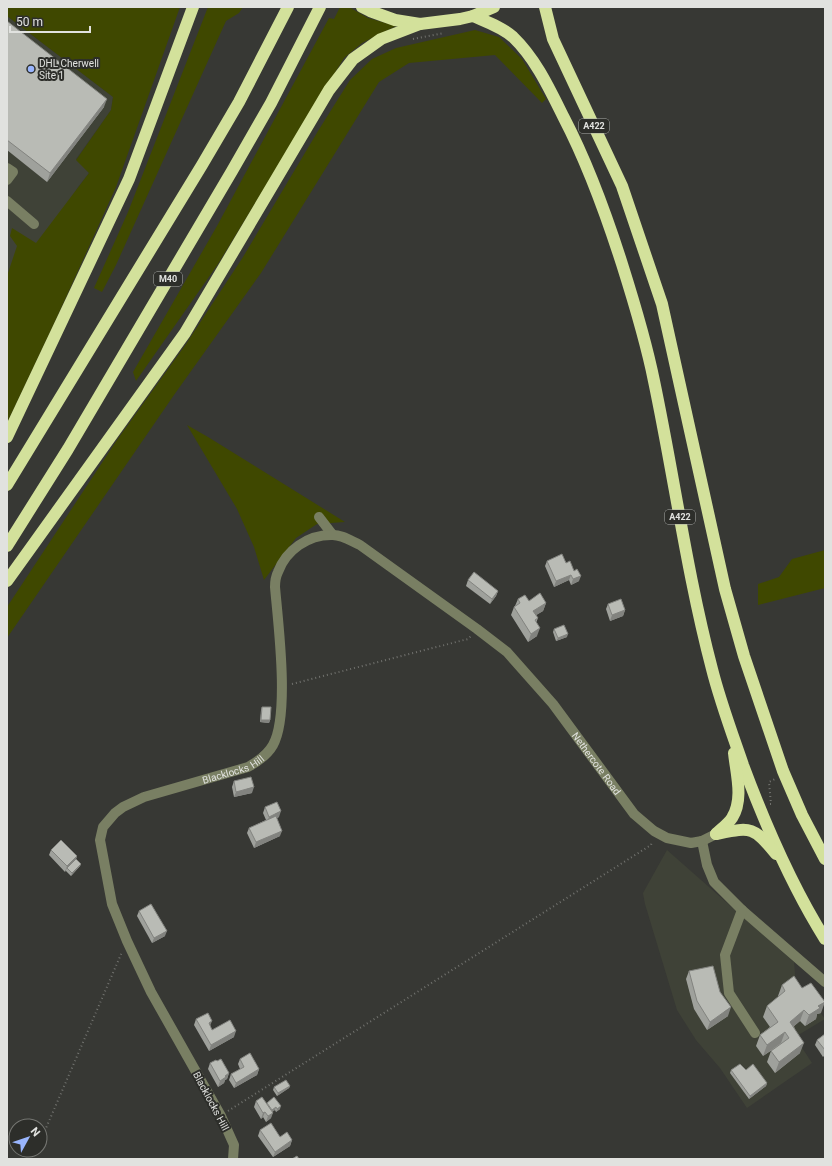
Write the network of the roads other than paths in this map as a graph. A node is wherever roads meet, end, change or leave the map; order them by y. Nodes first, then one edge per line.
1 (193, 7) edge
2 (288, 7) edge
3 (320, 7) edge
4 (362, 7) edge
5 (494, 7) edge
6 (545, 7) edge
7 (473, 16) junction
8 (420, 24) junction
9 (7, 168) edge
10 (7, 180) edge
11 (7, 201) edge
12 (34, 224) dead end
13 (7, 437) edge
14 (7, 485) edge
15 (319, 517) dead end
16 (332, 534) junction
17 (7, 546) edge
18 (7, 581) edge
19 (730, 728) junction
20 (716, 834) junction
21 (702, 841) junction
22 (825, 859) edge
23 (787, 868) junction
24 (742, 910) junction
25 (825, 939) edge
26 (825, 982) edge
27 (755, 1033) dead end
28 (233, 1159) edge

1 - 13 highway
2 - 14 highway, M40
3 - 17 highway, M40
4 - 8 highway
5 - 7 highway
6 - 22 highway, A422
7 - 8 highway
7 - 19 highway, A422
8 - 18 highway
9 - 10 street
11 - 12 street
15 - 16 street
16 - 21 street, Nethercote Road
16 - 28 street, Blacklocks Hill
19 - 20 highway
19 - 23 highway, A422
20 - 21 street, Nethercote Road
20 - 23 highway
21 - 24 street
23 - 25 highway, A422
24 - 26 street
24 - 27 street

